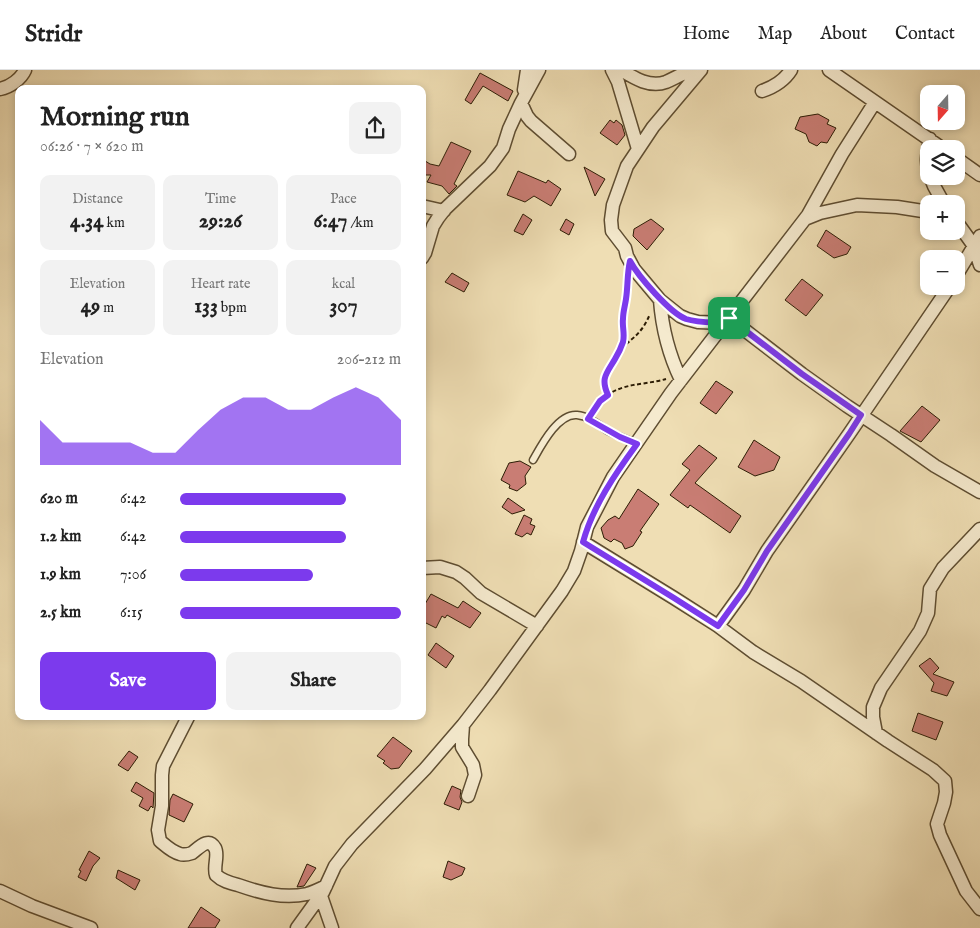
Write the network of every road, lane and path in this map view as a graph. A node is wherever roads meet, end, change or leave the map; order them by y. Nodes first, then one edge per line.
1 (25, 70) edge
2 (528, 70) edge
3 (539, 70) edge
4 (612, 70) edge
5 (621, 70) edge
6 (693, 70) edge
7 (701, 70) edge
8 (790, 70) edge
9 (829, 70) edge
10 (0, 89) edge
11 (762, 91) dead end
12 (522, 102) junction
13 (875, 102) junction
14 (930, 140) edge
15 (638, 149) junction
16 (569, 154) dead end
17 (965, 165) edge
18 (980, 176) edge
19 (426, 207) edge
20 (444, 210) junction
21 (920, 211) edge
22 (805, 219) junction
23 (965, 230) edge
24 (977, 241) edge
25 (426, 250) edge
26 (630, 261) junction
27 (965, 261) edge
28 (980, 265) edge
29 (944, 295) edge
30 (660, 301) junction
31 (727, 320) junction
32 (620, 349) junction
33 (679, 377) junction
34 (608, 395) junction
35 (861, 415) junction
36 (588, 419) junction
37 (637, 444) junction
38 (533, 460) dead end
39 (980, 492) edge
40 (980, 529) edge
41 (583, 542) junction
42 (426, 567) edge
43 (537, 626) junction
44 (718, 626) junction
45 (186, 720) edge
46 (463, 725) junction
47 (876, 733) junction
48 (468, 796) dead end
49 (0, 891) edge
50 (323, 891) junction
51 (980, 910) edge
52 (91, 928) edge
53 (297, 928) edge
54 (332, 928) edge

1 - 10 street
2 - 12 street
3 - 12 street
4 - 15 street
5 - 6 street
7 - 15 street
8 - 11 street
9 - 13 street
12 - 16 street
12 - 20 street
13 - 14 street
13 - 22 street
15 - 26 street
17 - 18 street
19 - 20 street
20 - 25 street
21 - 22 street
22 - 31 street
23 - 24 street
24 - 27 street
24 - 28 street
26 - 30 street
26 - 32 path
29 - 35 street
30 - 31 street
30 - 32 path
30 - 33 street
31 - 33 street
31 - 35 street
32 - 34 path
33 - 34 path
33 - 37 street
34 - 36 path
35 - 39 street
35 - 44 street
36 - 37 lane
36 - 38 lane
37 - 41 street
40 - 47 street
41 - 43 street
41 - 44 street
42 - 43 street
43 - 46 street
44 - 47 street
45 - 50 street
46 - 48 street
46 - 50 street
47 - 51 street
49 - 52 street
50 - 53 street
50 - 54 street

